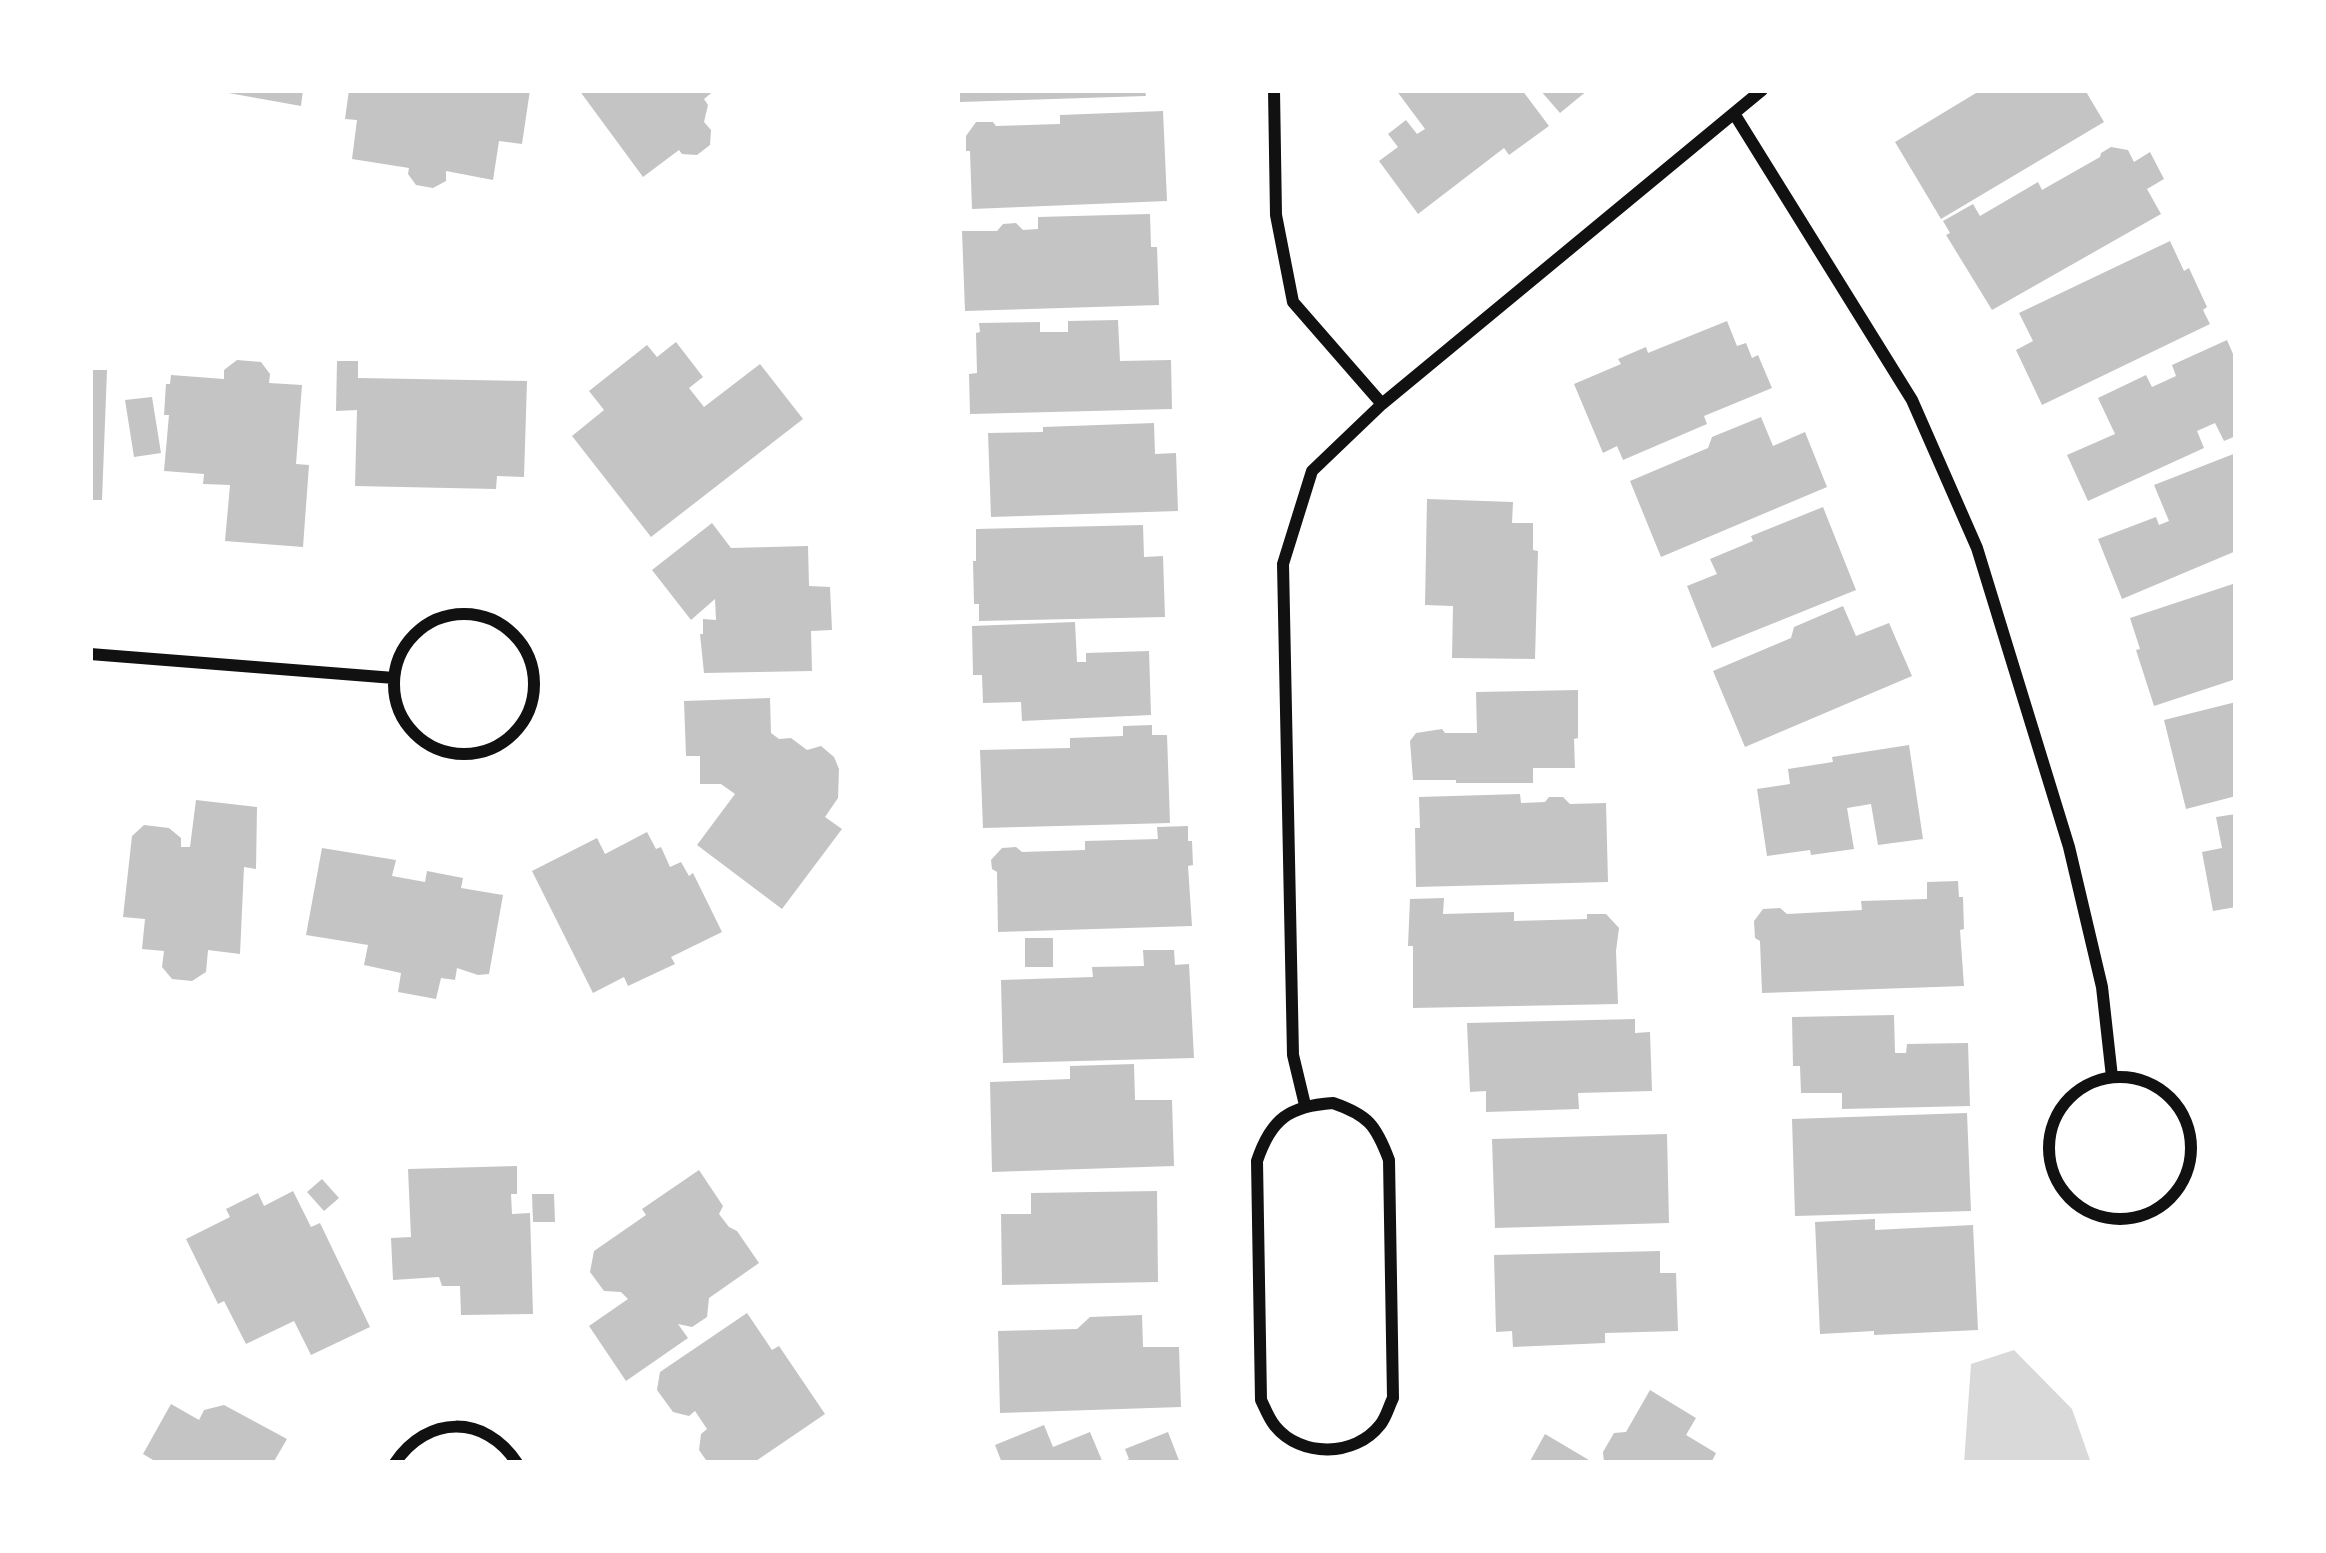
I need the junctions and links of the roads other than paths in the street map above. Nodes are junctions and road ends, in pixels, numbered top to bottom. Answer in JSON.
{"nodes":[{"id":1,"x":1274,"y":90,"type":"edge"},
{"id":2,"x":1762,"y":90,"type":"edge"},
{"id":3,"x":1735,"y":115,"type":"junction"},
{"id":4,"x":1382,"y":404,"type":"junction"},
{"id":5,"x":90,"y":654,"type":"edge"},
{"id":6,"x":394,"y":678,"type":"junction"},
{"id":7,"x":2111,"y":1077,"type":"junction"},
{"id":8,"x":1305,"y":1105,"type":"junction"},
{"id":9,"x":395,"y":1463,"type":"edge"},
{"id":10,"x":517,"y":1463,"type":"edge"}],
"edges":[{"from":1,"to":4,"type":"street"},
{"from":2,"to":3,"type":"street"},
{"from":3,"to":4,"type":"street"},
{"from":3,"to":7,"type":"street"},
{"from":4,"to":8,"type":"street"},
{"from":5,"to":6,"type":"street"},
{"from":6,"to":6,"type":"street"},
{"from":7,"to":7,"type":"street"},
{"from":8,"to":8,"type":"street"},
{"from":9,"to":10,"type":"street"}]}
